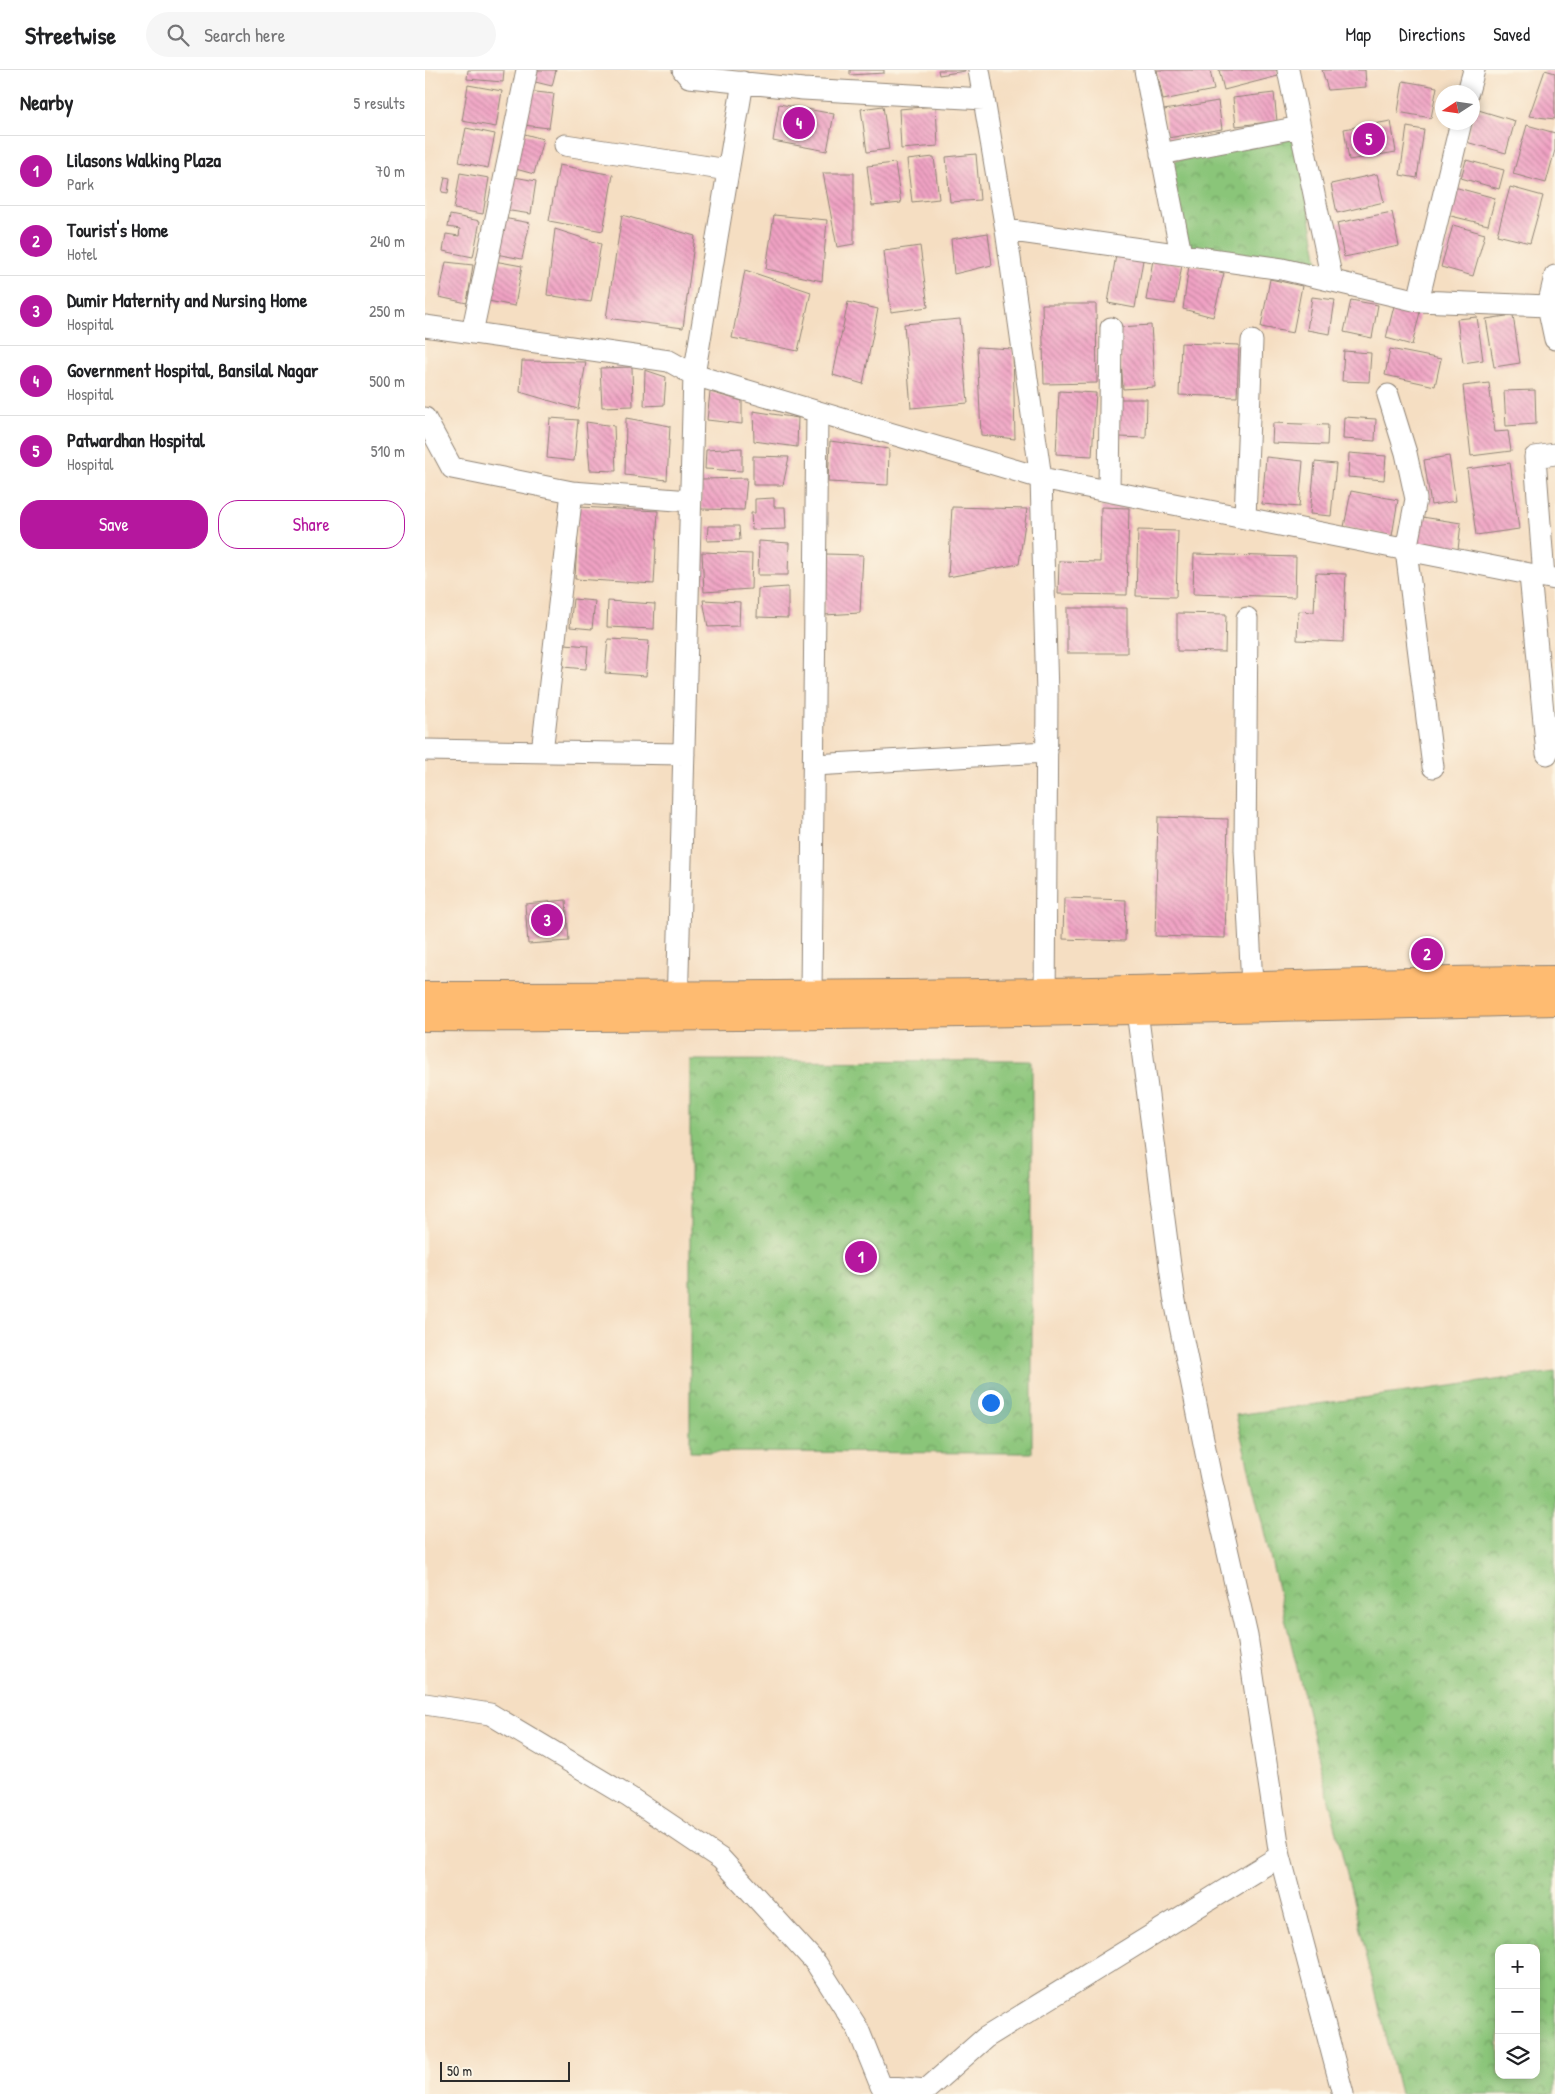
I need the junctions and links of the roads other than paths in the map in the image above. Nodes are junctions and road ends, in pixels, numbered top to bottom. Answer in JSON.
{"nodes":[{"id":1,"x":527,"y":70,"type":"edge"},
{"id":2,"x":683,"y":70,"type":"edge"},
{"id":3,"x":979,"y":70,"type":"edge"},
{"id":4,"x":1145,"y":70,"type":"edge"},
{"id":5,"x":1289,"y":70,"type":"edge"},
{"id":6,"x":783,"y":78,"type":"edge"},
{"id":7,"x":743,"y":82,"type":"junction"},
{"id":8,"x":984,"y":99,"type":"junction"},
{"id":9,"x":1300,"y":127,"type":"junction"},
{"id":10,"x":1459,"y":130,"type":"edge"},
{"id":11,"x":565,"y":145,"type":"dead end"},
{"id":12,"x":1161,"y":154,"type":"junction"},
{"id":13,"x":728,"y":170,"type":"junction"},
{"id":14,"x":1006,"y":230,"type":"junction"},
{"id":15,"x":1181,"y":254,"type":"junction"},
{"id":16,"x":1555,"y":276,"type":"edge"},
{"id":17,"x":1332,"y":280,"type":"junction"},
{"id":18,"x":1418,"y":300,"type":"junction"},
{"id":19,"x":1548,"y":306,"type":"junction"},
{"id":20,"x":425,"y":326,"type":"edge"},
{"id":21,"x":1111,"y":328,"type":"dead end"},
{"id":22,"x":472,"y":333,"type":"junction"},
{"id":23,"x":1555,"y":339,"type":"edge"},
{"id":24,"x":1252,"y":341,"type":"dead end"},
{"id":25,"x":694,"y":375,"type":"junction"},
{"id":26,"x":1388,"y":395,"type":"dead end"},
{"id":27,"x":817,"y":412,"type":"junction"},
{"id":28,"x":427,"y":428,"type":"edge"},
{"id":29,"x":1555,"y":454,"type":"edge"},
{"id":30,"x":1041,"y":478,"type":"junction"},
{"id":31,"x":572,"y":492,"type":"junction"},
{"id":32,"x":1109,"y":492,"type":"junction"},
{"id":33,"x":690,"y":501,"type":"junction"},
{"id":34,"x":1547,"y":507,"type":"edge"},
{"id":35,"x":1245,"y":518,"type":"junction"},
{"id":36,"x":1406,"y":550,"type":"junction"},
{"id":37,"x":1543,"y":577,"type":"edge"},
{"id":38,"x":1247,"y":618,"type":"dead end"},
{"id":39,"x":425,"y":750,"type":"edge"},
{"id":40,"x":542,"y":752,"type":"junction"},
{"id":41,"x":1047,"y":752,"type":"junction"},
{"id":42,"x":684,"y":754,"type":"junction"},
{"id":43,"x":1547,"y":754,"type":"dead end"},
{"id":44,"x":814,"y":765,"type":"junction"},
{"id":45,"x":1433,"y":768,"type":"dead end"},
{"id":46,"x":1555,"y":979,"type":"edge"},
{"id":47,"x":1252,"y":985,"type":"junction"},
{"id":48,"x":811,"y":993,"type":"junction"},
{"id":49,"x":425,"y":995,"type":"edge"},
{"id":50,"x":1300,"y":995,"type":"junction"},
{"id":51,"x":1555,"y":1002,"type":"edge"},
{"id":52,"x":1045,"y":1003,"type":"junction"},
{"id":53,"x":677,"y":1007,"type":"junction"},
{"id":54,"x":1137,"y":1011,"type":"junction"},
{"id":55,"x":425,"y":1018,"type":"edge"},
{"id":56,"x":425,"y":1704,"type":"edge"},
{"id":57,"x":1281,"y":1856,"type":"junction"},
{"id":58,"x":1343,"y":2094,"type":"edge"}],
"edges":[{"from":1,"to":22,"type":"street"},
{"from":2,"to":7,"type":"street"},
{"from":3,"to":8,"type":"street"},
{"from":4,"to":12,"type":"street"},
{"from":5,"to":9,"type":"street"},
{"from":6,"to":7,"type":"street"},
{"from":6,"to":8,"type":"street"},
{"from":7,"to":13,"type":"street"},
{"from":8,"to":14,"type":"street"},
{"from":9,"to":12,"type":"street"},
{"from":9,"to":17,"type":"street"},
{"from":10,"to":18,"type":"street"},
{"from":11,"to":13,"type":"street"},
{"from":12,"to":15,"type":"street"},
{"from":13,"to":25,"type":"street"},
{"from":14,"to":15,"type":"street"},
{"from":14,"to":30,"type":"street"},
{"from":15,"to":17,"type":"street"},
{"from":16,"to":19,"type":"street"},
{"from":17,"to":18,"type":"street"},
{"from":18,"to":19,"type":"street"},
{"from":19,"to":23,"type":"street"},
{"from":20,"to":22,"type":"street"},
{"from":21,"to":32,"type":"street"},
{"from":22,"to":25,"type":"street"},
{"from":24,"to":35,"type":"street"},
{"from":25,"to":27,"type":"street"},
{"from":25,"to":33,"type":"street"},
{"from":26,"to":36,"type":"street"},
{"from":27,"to":30,"type":"street"},
{"from":27,"to":44,"type":"street"},
{"from":28,"to":31,"type":"street"},
{"from":29,"to":34,"type":"street"},
{"from":30,"to":32,"type":"street"},
{"from":30,"to":41,"type":"street"},
{"from":31,"to":33,"type":"street"},
{"from":31,"to":40,"type":"street"},
{"from":32,"to":35,"type":"street"},
{"from":33,"to":42,"type":"street"},
{"from":34,"to":37,"type":"street"},
{"from":35,"to":36,"type":"street"},
{"from":36,"to":37,"type":"street"},
{"from":36,"to":45,"type":"street"},
{"from":37,"to":43,"type":"street"},
{"from":38,"to":47,"type":"street"},
{"from":39,"to":40,"type":"street"},
{"from":40,"to":42,"type":"street"},
{"from":41,"to":44,"type":"street"},
{"from":41,"to":52,"type":"street"},
{"from":42,"to":53,"type":"street"},
{"from":44,"to":48,"type":"street"},
{"from":46,"to":50,"type":"main road"},
{"from":47,"to":50,"type":"main road"},
{"from":47,"to":52,"type":"main road"},
{"from":48,"to":52,"type":"main road"},
{"from":48,"to":53,"type":"main road"},
{"from":49,"to":53,"type":"main road"},
{"from":50,"to":51,"type":"main road"},
{"from":50,"to":54,"type":"main road"},
{"from":52,"to":53,"type":"main road"},
{"from":52,"to":54,"type":"main road"},
{"from":53,"to":55,"type":"main road"},
{"from":54,"to":57,"type":"street"},
{"from":56,"to":57,"type":"street"},
{"from":57,"to":58,"type":"street"}]}
